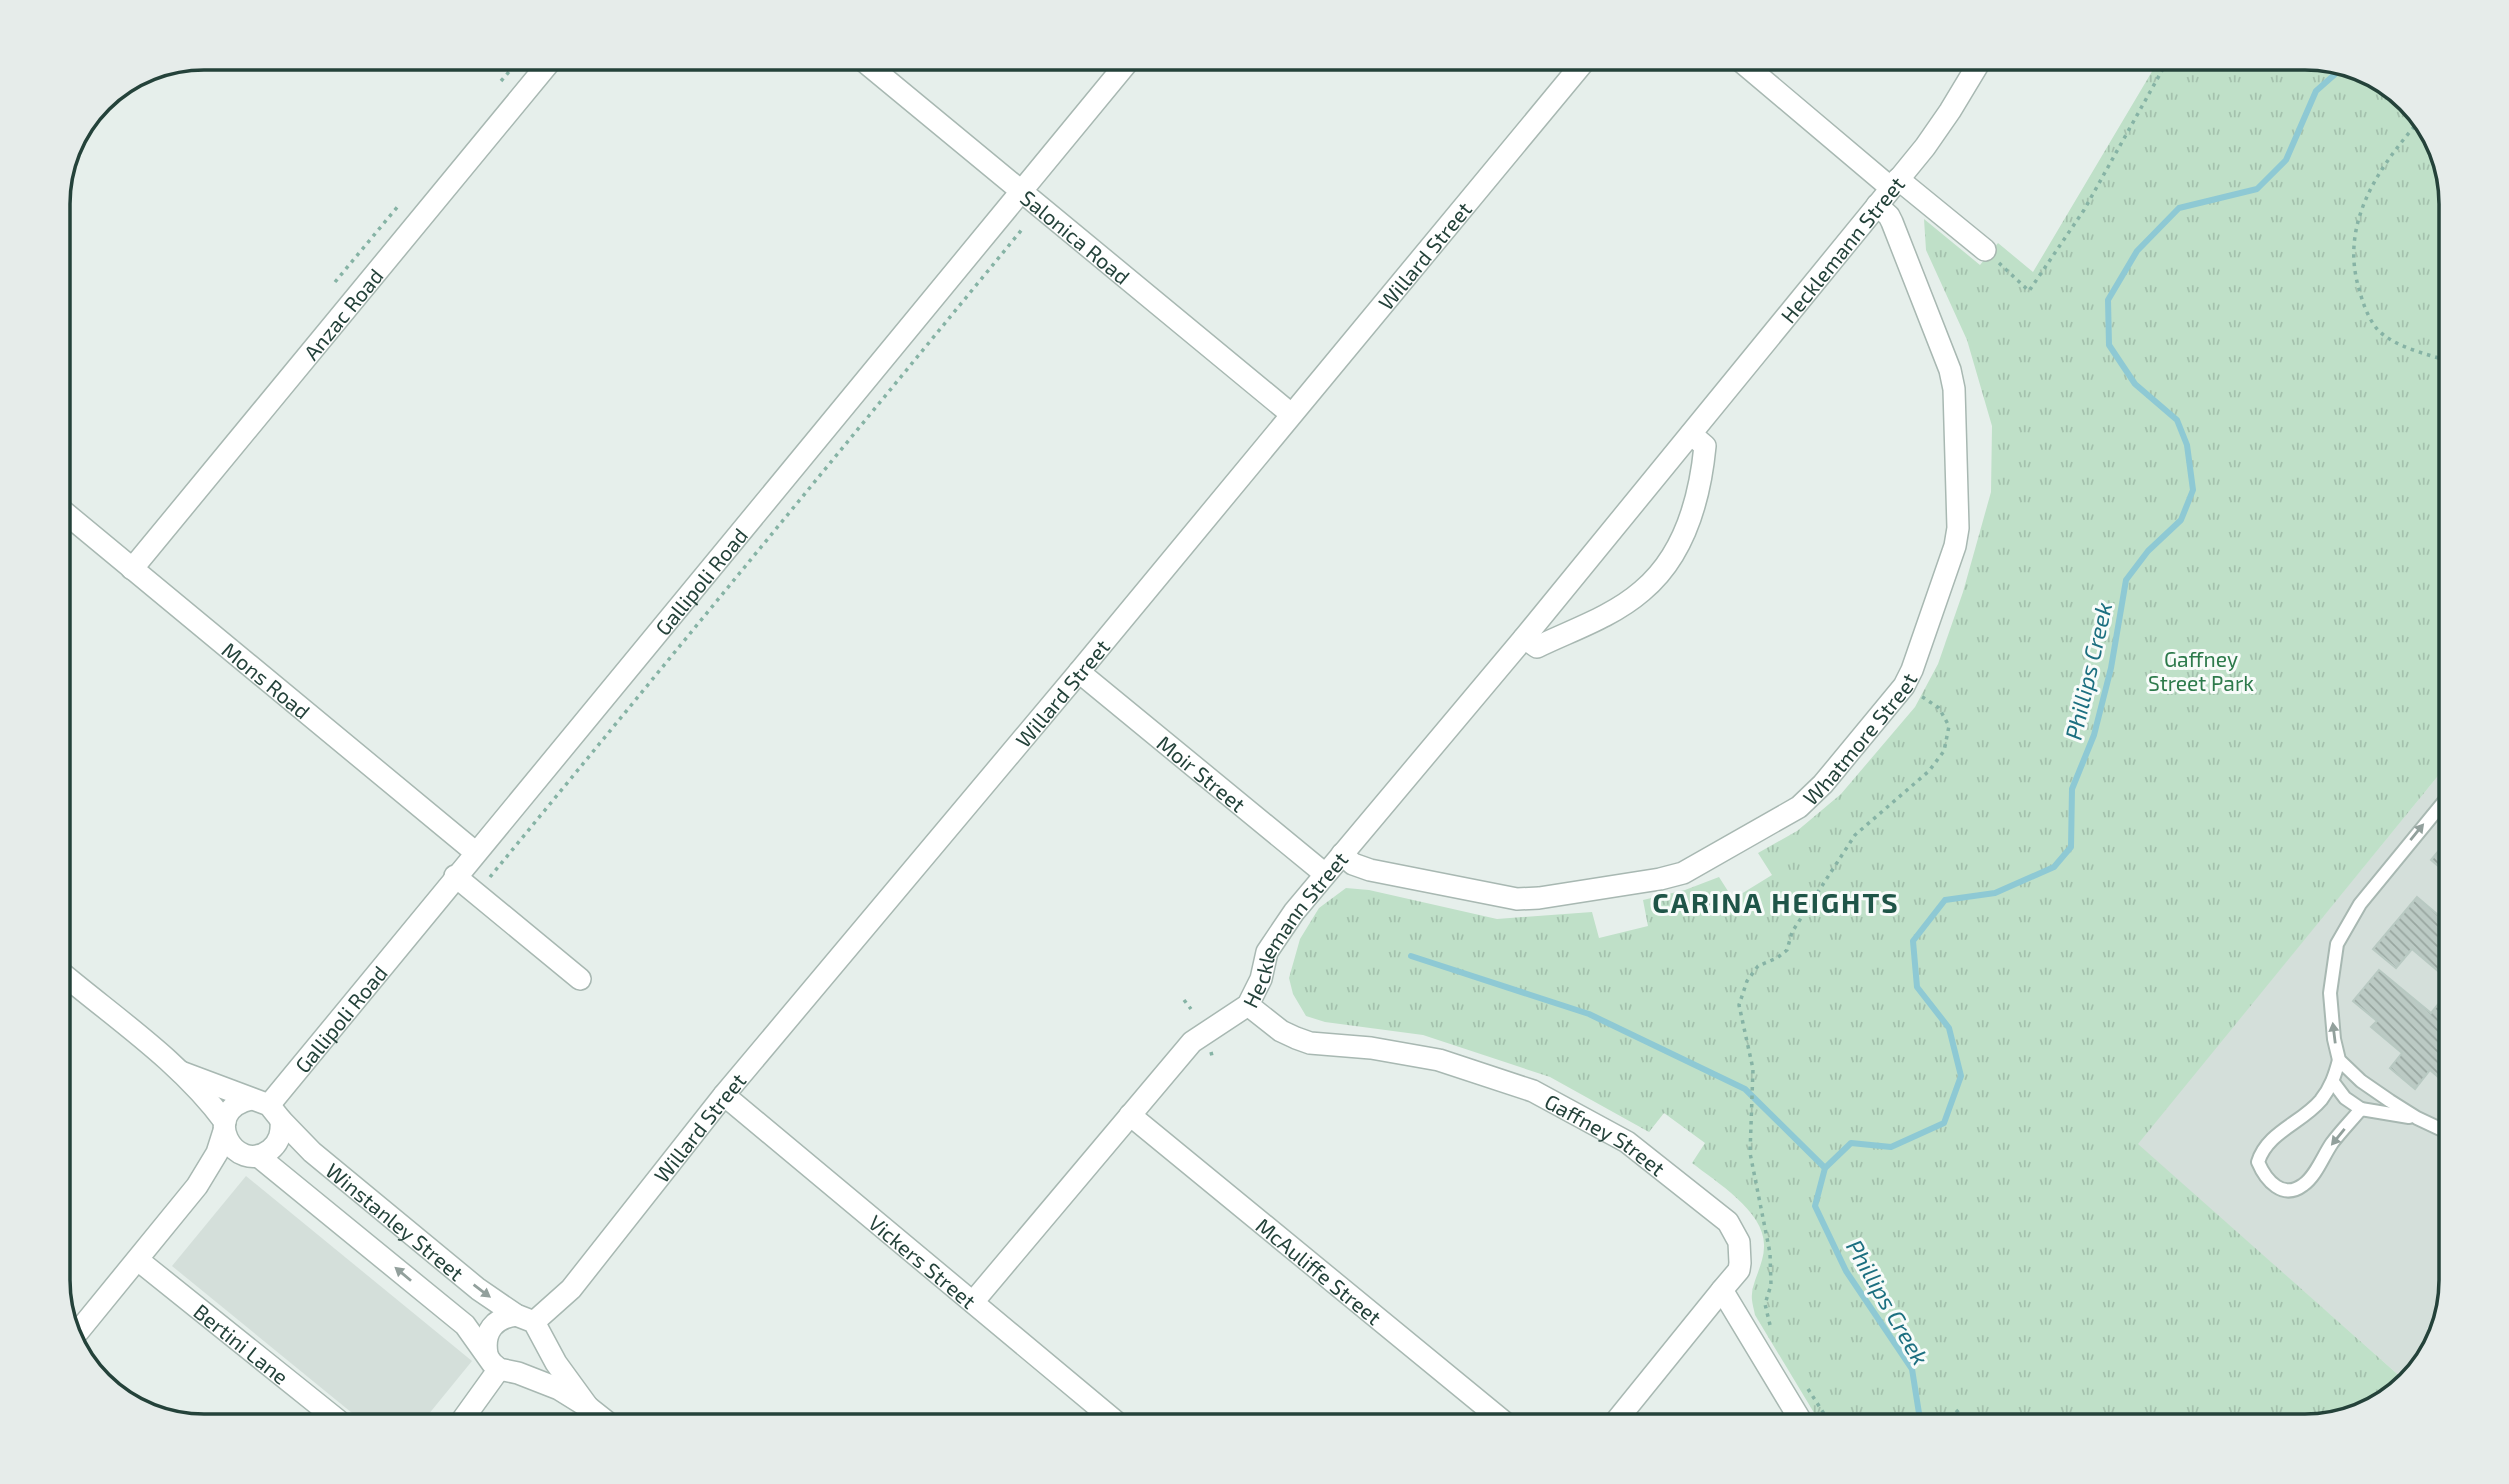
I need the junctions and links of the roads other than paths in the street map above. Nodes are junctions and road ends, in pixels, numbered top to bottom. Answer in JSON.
{"nodes":[{"id":1,"x":543,"y":70,"type":"edge"},
{"id":2,"x":874,"y":70,"type":"edge"},
{"id":3,"x":1121,"y":70,"type":"edge"},
{"id":4,"x":1577,"y":70,"type":"edge"},
{"id":5,"x":1752,"y":70,"type":"edge"},
{"id":6,"x":1975,"y":70,"type":"edge"},
{"id":7,"x":1894,"y":184,"type":"junction"},
{"id":8,"x":1020,"y":191,"type":"junction"},
{"id":9,"x":1877,"y":205,"type":"junction"},
{"id":10,"x":1985,"y":250,"type":"road end"},
{"id":11,"x":1291,"y":414,"type":"junction"},
{"id":12,"x":1691,"y":434,"type":"junction"},
{"id":13,"x":70,"y":517,"type":"edge"},
{"id":14,"x":132,"y":569,"type":"junction"},
{"id":15,"x":1524,"y":638,"type":"junction"},
{"id":16,"x":1079,"y":672,"type":"junction"},
{"id":17,"x":2439,"y":808,"type":"edge"},
{"id":18,"x":475,"y":852,"type":"junction"},
{"id":19,"x":1342,"y":854,"type":"junction"},
{"id":20,"x":1325,"y":874,"type":"junction"},
{"id":21,"x":455,"y":876,"type":"junction"},
{"id":22,"x":580,"y":979,"type":"dead end"},
{"id":23,"x":70,"y":980,"type":"edge"},
{"id":24,"x":1248,"y":1005,"type":"junction"},
{"id":25,"x":2339,"y":1060,"type":"junction"},
{"id":26,"x":181,"y":1072,"type":"junction"},
{"id":27,"x":2333,"y":1082,"type":"junction"},
{"id":28,"x":724,"y":1095,"type":"junction"},
{"id":29,"x":267,"y":1108,"type":"junction"},
{"id":30,"x":2361,"y":1109,"type":"junction"},
{"id":31,"x":1130,"y":1115,"type":"junction"},
{"id":32,"x":2417,"y":1118,"type":"junction"},
{"id":33,"x":225,"y":1127,"type":"junction"},
{"id":34,"x":2439,"y":1128,"type":"edge"},
{"id":35,"x":253,"y":1156,"type":"junction"},
{"id":36,"x":197,"y":1186,"type":"junction"},
{"id":37,"x":138,"y":1260,"type":"junction"},
{"id":38,"x":1722,"y":1290,"type":"junction"},
{"id":39,"x":973,"y":1302,"type":"junction"},
{"id":40,"x":531,"y":1325,"type":"junction"},
{"id":41,"x":80,"y":1330,"type":"edge"},
{"id":42,"x":502,"y":1365,"type":"junction"},
{"id":43,"x":588,"y":1407,"type":"junction"},
{"id":44,"x":330,"y":1414,"type":"edge"},
{"id":45,"x":467,"y":1414,"type":"edge"},
{"id":46,"x":597,"y":1414,"type":"edge"},
{"id":47,"x":1107,"y":1414,"type":"edge"},
{"id":48,"x":1493,"y":1414,"type":"edge"},
{"id":49,"x":1622,"y":1414,"type":"edge"},
{"id":50,"x":1797,"y":1414,"type":"edge"}],
"edges":[{"from":1,"to":14,"type":"street","name":"Anzac Road"},
{"from":2,"to":8,"type":"street","name":"Salonica Road"},
{"from":3,"to":8,"type":"street","name":"Gallipoli Road"},
{"from":4,"to":11,"type":"street","name":"Willard Street"},
{"from":5,"to":7,"type":"street"},
{"from":6,"to":7,"type":"street","name":"Hecklemann Street"},
{"from":7,"to":9,"type":"street","name":"Hecklemann Street"},
{"from":7,"to":10,"type":"street"},
{"from":8,"to":11,"type":"street","name":"Salonica Road"},
{"from":8,"to":18,"type":"street","name":"Gallipoli Road"},
{"from":9,"to":12,"type":"street","name":"Hecklemann Street"},
{"from":9,"to":19,"type":"street","name":"Whatmore Street"},
{"from":11,"to":16,"type":"street","name":"Willard Street"},
{"from":12,"to":15,"type":"street","name":"Hecklemann Street"},
{"from":12,"to":15,"type":"street"},
{"from":13,"to":14,"type":"street","name":"Mons Road"},
{"from":14,"to":18,"type":"street","name":"Mons Road"},
{"from":15,"to":19,"type":"street","name":"Hecklemann Street"},
{"from":16,"to":20,"type":"street","name":"Moir Street"},
{"from":16,"to":28,"type":"street","name":"Willard Street"},
{"from":25,"to":17,"type":"lane","one_way":true},
{"from":18,"to":21,"type":"street","name":"Gallipoli Road"},
{"from":19,"to":20,"type":"street","name":"Hecklemann Street"},
{"from":20,"to":24,"type":"street","name":"Hecklemann Street"},
{"from":21,"to":22,"type":"street"},
{"from":21,"to":29,"type":"street","name":"Gallipoli Road"},
{"from":23,"to":26,"type":"street","name":"Winstanley Street"},
{"from":24,"to":31,"type":"street","name":"Hecklemann Street"},
{"from":24,"to":38,"type":"street","name":"Gaffney Street"},
{"from":25,"to":27,"type":"lane"},
{"from":25,"to":32,"type":"lane"},
{"from":26,"to":29,"type":"street","name":"Winstanley Street"},
{"from":26,"to":33,"type":"street","name":"Winstanley Street"},
{"from":27,"to":30,"type":"lane"},
{"from":30,"to":27,"type":"lane","one_way":true},
{"from":28,"to":39,"type":"street","name":"Vickers Street"},
{"from":28,"to":40,"type":"street","name":"Willard Street"},
{"from":29,"to":33,"type":"street"},
{"from":29,"to":35,"type":"street"},
{"from":29,"to":40,"type":"street","name":"Winstanley Street","one_way":true},
{"from":30,"to":32,"type":"lane"},
{"from":31,"to":39,"type":"street","name":"Hecklemann Street"},
{"from":31,"to":48,"type":"street","name":"McAuliffe Street"},
{"from":32,"to":34,"type":"lane"},
{"from":33,"to":35,"type":"street","name":"Winstanley Street"},
{"from":33,"to":36,"type":"street"},
{"from":35,"to":36,"type":"street"},
{"from":42,"to":35,"type":"street","name":"Winstanley Street","one_way":true},
{"from":36,"to":37,"type":"street"},
{"from":37,"to":41,"type":"street"},
{"from":37,"to":44,"type":"street","name":"Bertini Lane"},
{"from":38,"to":49,"type":"street","name":"Gaffney Street"},
{"from":38,"to":50,"type":"street"},
{"from":39,"to":47,"type":"street","name":"Vickers Street"},
{"from":40,"to":42,"type":"street"},
{"from":40,"to":42,"type":"street"},
{"from":40,"to":43,"type":"street","name":"Winstanley Street"},
{"from":42,"to":43,"type":"street","name":"Winstanley Street"},
{"from":42,"to":45,"type":"street"},
{"from":43,"to":46,"type":"street","name":"Winstanley Street"}]}
